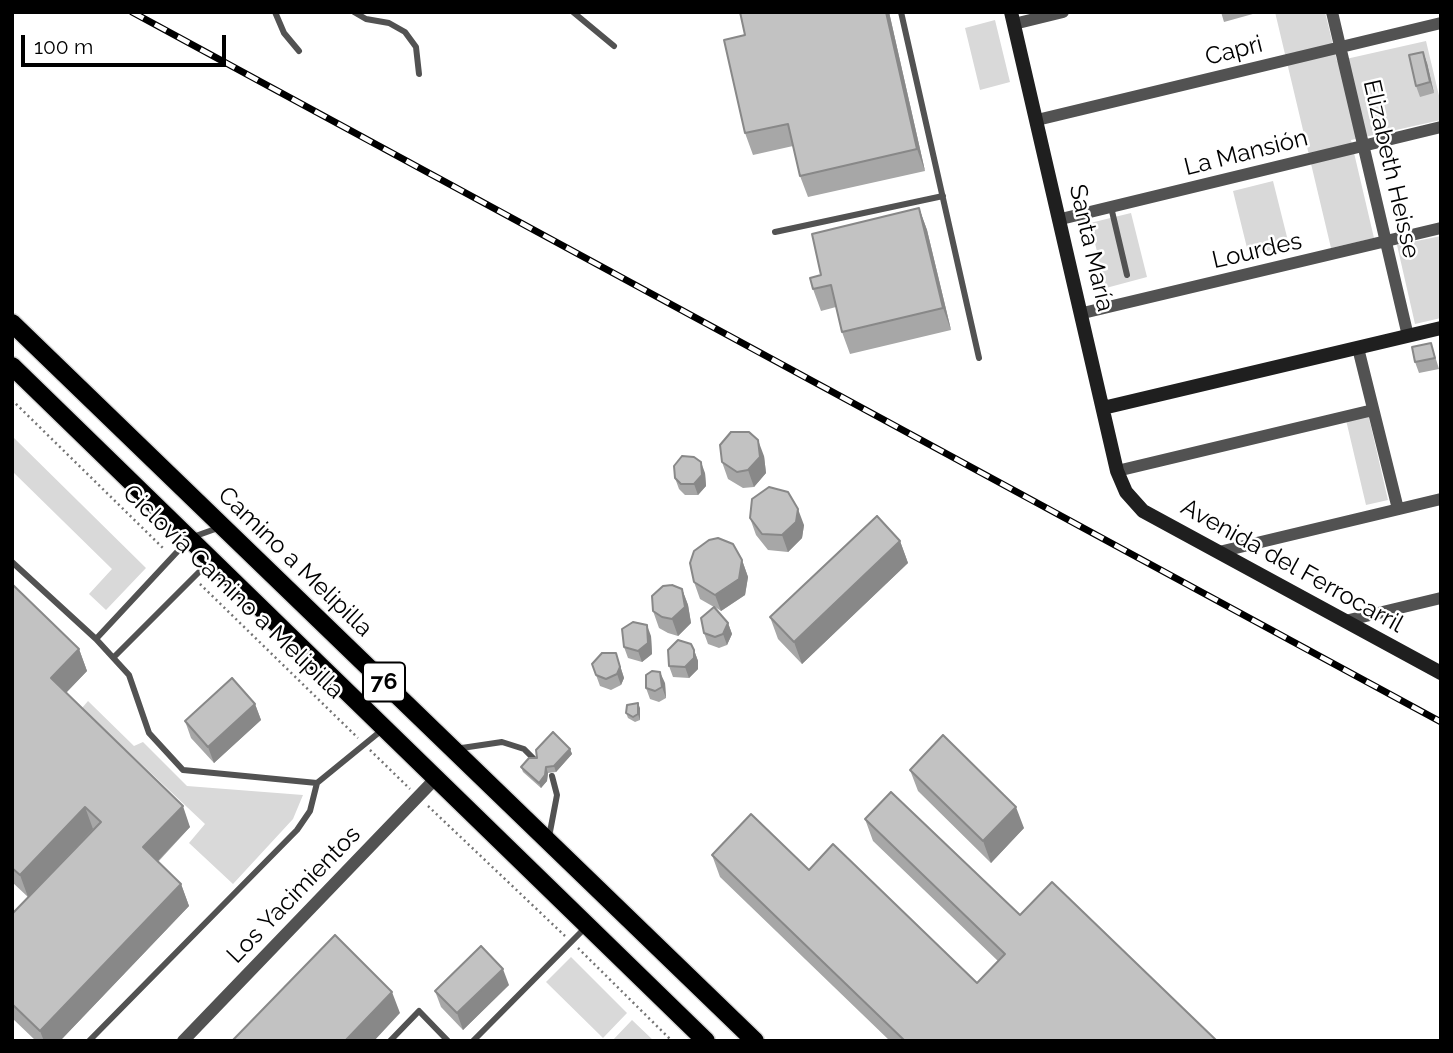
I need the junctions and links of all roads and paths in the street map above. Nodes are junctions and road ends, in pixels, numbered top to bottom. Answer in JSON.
{"nodes":[{"id":1,"x":275,"y":12,"type":"edge"},
{"id":2,"x":354,"y":12,"type":"edge"},
{"id":3,"x":573,"y":12,"type":"edge"},
{"id":4,"x":901,"y":12,"type":"edge"},
{"id":5,"x":1063,"y":12,"type":"edge"},
{"id":6,"x":1332,"y":12,"type":"edge"},
{"id":7,"x":1013,"y":18,"type":"edge"},
{"id":8,"x":1441,"y":23,"type":"edge"},
{"id":9,"x":614,"y":46,"type":"dead end"},
{"id":10,"x":1340,"y":47,"type":"junction"},
{"id":11,"x":299,"y":51,"type":"dead end"},
{"id":12,"x":419,"y":74,"type":"dead end"},
{"id":13,"x":1037,"y":120,"type":"junction"},
{"id":14,"x":1441,"y":128,"type":"edge"},
{"id":15,"x":1363,"y":146,"type":"junction"},
{"id":16,"x":943,"y":196,"type":"junction"},
{"id":17,"x":1111,"y":207,"type":"junction"},
{"id":18,"x":1061,"y":219,"type":"junction"},
{"id":19,"x":1441,"y":228,"type":"edge"},
{"id":20,"x":775,"y":232,"type":"dead end"},
{"id":21,"x":1386,"y":242,"type":"junction"},
{"id":22,"x":1127,"y":275,"type":"dead end"},
{"id":23,"x":1083,"y":313,"type":"junction"},
{"id":24,"x":12,"y":323,"type":"edge"},
{"id":25,"x":1440,"y":331,"type":"edge"},
{"id":26,"x":1408,"y":336,"type":"junction"},
{"id":27,"x":1358,"y":348,"type":"junction"},
{"id":28,"x":979,"y":358,"type":"dead end"},
{"id":29,"x":12,"y":366,"type":"edge"},
{"id":30,"x":12,"y":400,"type":"edge"},
{"id":31,"x":1103,"y":408,"type":"junction"},
{"id":32,"x":1373,"y":410,"type":"junction"},
{"id":33,"x":1117,"y":471,"type":"junction"},
{"id":34,"x":1126,"y":492,"type":"joint"},
{"id":35,"x":1441,"y":499,"type":"edge"},
{"id":36,"x":1398,"y":509,"type":"junction"},
{"id":37,"x":224,"y":526,"type":"junction"},
{"id":38,"x":190,"y":538,"type":"junction"},
{"id":39,"x":1219,"y":552,"type":"junction"},
{"id":40,"x":172,"y":556,"type":"junction"},
{"id":41,"x":212,"y":560,"type":"junction"},
{"id":42,"x":12,"y":562,"type":"edge"},
{"id":43,"x":193,"y":577,"type":"junction"},
{"id":44,"x":1441,"y":598,"type":"edge"},
{"id":45,"x":1345,"y":621,"type":"junction"},
{"id":46,"x":96,"y":639,"type":"junction"},
{"id":47,"x":114,"y":657,"type":"junction"},
{"id":48,"x":1441,"y":673,"type":"edge"},
{"id":49,"x":384,"y":728,"type":"junction"},
{"id":50,"x":364,"y":744,"type":"junction"},
{"id":51,"x":453,"y":749,"type":"junction"},
{"id":52,"x":535,"y":760,"type":"edge"},
{"id":53,"x":552,"y":776,"type":"dead end"},
{"id":54,"x":436,"y":778,"type":"junction"},
{"id":55,"x":317,"y":783,"type":"junction"},
{"id":56,"x":418,"y":796,"type":"junction"},
{"id":57,"x":548,"y":842,"type":"junction"},
{"id":58,"x":587,"y":926,"type":"junction"},
{"id":59,"x":572,"y":942,"type":"junction"},
{"id":60,"x":89,"y":1041,"type":"edge"},
{"id":61,"x":183,"y":1041,"type":"edge"},
{"id":62,"x":390,"y":1041,"type":"edge"},
{"id":63,"x":449,"y":1041,"type":"edge"},
{"id":64,"x":473,"y":1041,"type":"edge"},
{"id":65,"x":672,"y":1041,"type":"edge"},
{"id":66,"x":706,"y":1041,"type":"edge"},
{"id":67,"x":755,"y":1041,"type":"edge"}],
"edges":[{"from":1,"to":11,"type":"lane"},
{"from":2,"to":12,"type":"lane"},
{"from":3,"to":9,"type":"lane"},
{"from":4,"to":16,"type":"lane"},
{"from":5,"to":7,"type":"street"},
{"from":6,"to":10,"type":"street","name":"Elizabeth Heisse"},
{"from":7,"to":13,"type":"street","name":"Santa María"},
{"from":8,"to":10,"type":"street","name":"Capri"},
{"from":10,"to":13,"type":"street","name":"Capri"},
{"from":10,"to":15,"type":"street","name":"Elizabeth Heisse"},
{"from":13,"to":18,"type":"street","name":"Santa María"},
{"from":14,"to":15,"type":"street","name":"La Mansión"},
{"from":15,"to":17,"type":"street","name":"La Mansión"},
{"from":15,"to":21,"type":"street","name":"Elizabeth Heisse"},
{"from":16,"to":20,"type":"lane"},
{"from":16,"to":28,"type":"lane"},
{"from":17,"to":18,"type":"street","name":"La Mansión"},
{"from":17,"to":22,"type":"lane"},
{"from":18,"to":23,"type":"street","name":"Santa María"},
{"from":19,"to":21,"type":"street","name":"Lourdes"},
{"from":21,"to":23,"type":"street","name":"Lourdes"},
{"from":21,"to":26,"type":"street","name":"Elizabeth Heisse"},
{"from":23,"to":31,"type":"street","name":"Santa María"},
{"from":24,"to":37,"type":"main road","name":"Camino a Melipilla","number":"76"},
{"from":25,"to":26,"type":"street"},
{"from":26,"to":27,"type":"street"},
{"from":27,"to":31,"type":"street"},
{"from":27,"to":32,"type":"street"},
{"from":29,"to":38,"type":"main road","number":"76"},
{"from":30,"to":40,"type":"path","name":"Ciclovía Camino a Melipilla"},
{"from":31,"to":33,"type":"street","name":"Santa María"},
{"from":32,"to":33,"type":"street"},
{"from":32,"to":36,"type":"street"},
{"from":33,"to":34,"type":"street","name":"Santa María"},
{"from":34,"to":39,"type":"street","name":"Avenida del Ferrocarril"},
{"from":35,"to":36,"type":"street"},
{"from":36,"to":39,"type":"street"},
{"from":37,"to":38,"type":"lane"},
{"from":37,"to":51,"type":"main road","name":"Camino a Melipilla","number":"76"},
{"from":38,"to":40,"type":"lane"},
{"from":38,"to":41,"type":"main road","number":"76"},
{"from":39,"to":45,"type":"street","name":"Avenida del Ferrocarril"},
{"from":40,"to":46,"type":"lane"},
{"from":41,"to":43,"type":"lane"},
{"from":41,"to":49,"type":"main road","number":"76"},
{"from":42,"to":46,"type":"lane"},
{"from":43,"to":47,"type":"lane"},
{"from":43,"to":50,"type":"path","name":"Ciclovía Camino a Melipilla"},
{"from":44,"to":45,"type":"street"},
{"from":45,"to":48,"type":"street","name":"Avenida del Ferrocarril"},
{"from":46,"to":47,"type":"lane"},
{"from":47,"to":55,"type":"lane"},
{"from":49,"to":50,"type":"lane"},
{"from":49,"to":54,"type":"main road","number":"76"},
{"from":50,"to":55,"type":"lane"},
{"from":50,"to":56,"type":"path","name":"Ciclovía Camino a Melipilla"},
{"from":51,"to":52,"type":"lane"},
{"from":51,"to":57,"type":"main road","name":"Camino a Melipilla","number":"76"},
{"from":53,"to":57,"type":"lane"},
{"from":54,"to":56,"type":"street","name":"Los Yacimientos"},
{"from":54,"to":58,"type":"main road","number":"76"},
{"from":55,"to":60,"type":"lane"},
{"from":56,"to":59,"type":"path","name":"Ciclovía Camino a Melipilla"},
{"from":56,"to":61,"type":"street","name":"Los Yacimientos"},
{"from":57,"to":67,"type":"main road","name":"Camino a Melipilla","number":"76"},
{"from":58,"to":59,"type":"lane"},
{"from":58,"to":66,"type":"main road","number":"76"},
{"from":59,"to":64,"type":"lane"},
{"from":59,"to":65,"type":"path","name":"Ciclovía Camino a Melipilla"},
{"from":62,"to":63,"type":"lane"}]}
